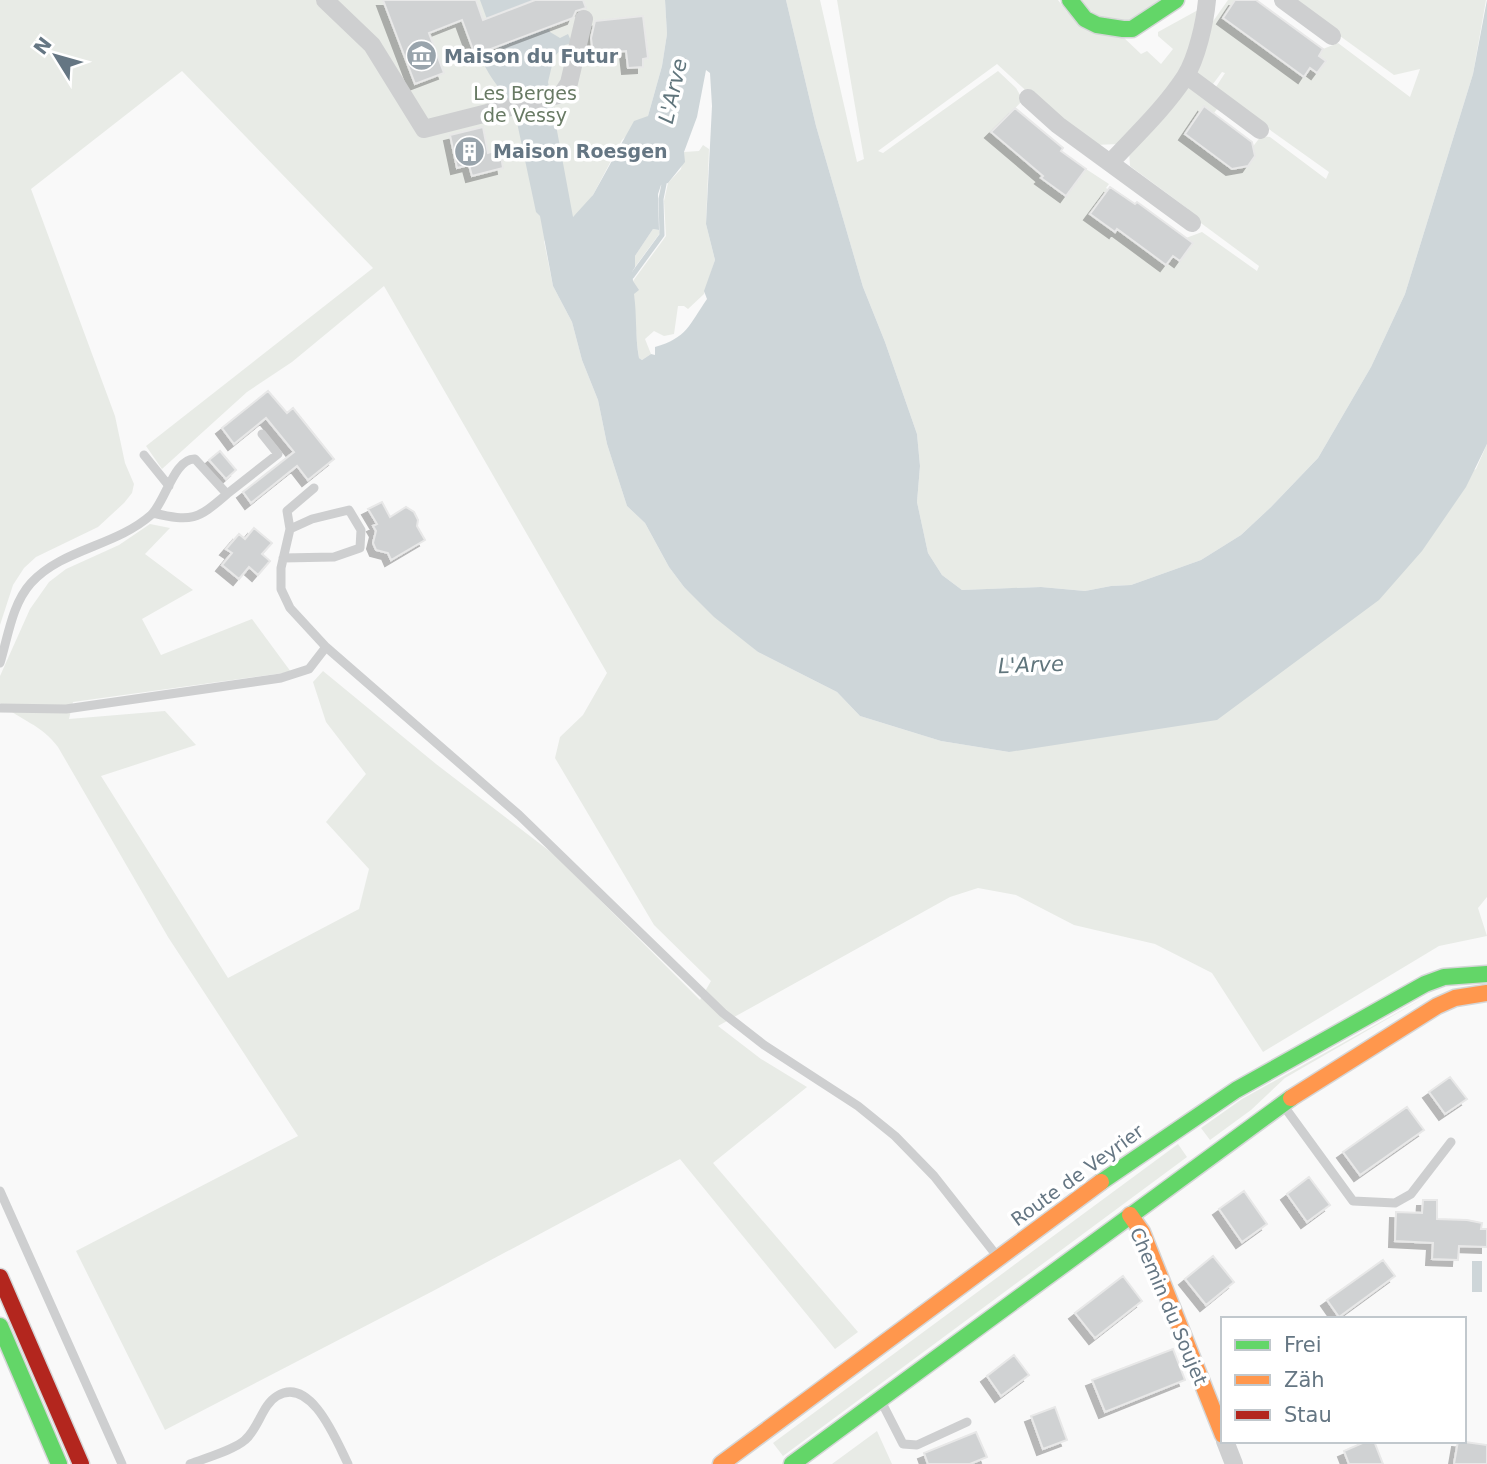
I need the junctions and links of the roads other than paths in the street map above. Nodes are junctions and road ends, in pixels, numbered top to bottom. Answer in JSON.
{"nodes":[{"id":1,"x":325,"y":0,"type":"edge"},
{"id":2,"x":1070,"y":0,"type":"edge"},
{"id":3,"x":1176,"y":0,"type":"edge"},
{"id":4,"x":1208,"y":0,"type":"edge"},
{"id":5,"x":1283,"y":0,"type":"edge"},
{"id":6,"x":584,"y":19,"type":"dead end"},
{"id":7,"x":1332,"y":36,"type":"dead end"},
{"id":8,"x":1186,"y":75,"type":"junction"},
{"id":9,"x":1028,"y":98,"type":"dead end"},
{"id":10,"x":1261,"y":130,"type":"dead end"},
{"id":11,"x":1110,"y":163,"type":"junction"},
{"id":12,"x":1192,"y":223,"type":"dead end"},
{"id":13,"x":262,"y":434,"type":"dead end"},
{"id":14,"x":144,"y":455,"type":"dead end"},
{"id":15,"x":169,"y":486,"type":"junction"},
{"id":16,"x":314,"y":488,"type":"dead end"},
{"id":17,"x":227,"y":494,"type":"junction"},
{"id":18,"x":153,"y":513,"type":"junction"},
{"id":19,"x":289,"y":528,"type":"junction"},
{"id":20,"x":283,"y":558,"type":"junction"},
{"id":21,"x":326,"y":647,"type":"junction"},
{"id":22,"x":0,"y":663,"type":"edge"},
{"id":23,"x":0,"y":708,"type":"edge"},
{"id":24,"x":1487,"y":961,"type":"edge"},
{"id":25,"x":1487,"y":974,"type":"edge"},
{"id":26,"x":1461,"y":975,"type":"junction"},
{"id":27,"x":1483,"y":996,"type":"edge"},
{"id":28,"x":1282,"y":1104,"type":"junction"},
{"id":29,"x":1451,"y":1142,"type":"dead end"},
{"id":30,"x":1193,"y":1143,"type":"junction"},
{"id":31,"x":0,"y":1191,"type":"edge"},
{"id":32,"x":1130,"y":1215,"type":"junction"},
{"id":33,"x":998,"y":1258,"type":"junction"},
{"id":34,"x":0,"y":1277,"type":"edge"},
{"id":35,"x":0,"y":1326,"type":"edge"},
{"id":36,"x":880,"y":1399,"type":"junction"},
{"id":37,"x":967,"y":1422,"type":"dead end"},
{"id":38,"x":1221,"y":1431,"type":"edge"},
{"id":39,"x":1226,"y":1443,"type":"edge"},
{"id":40,"x":59,"y":1464,"type":"edge"},
{"id":41,"x":81,"y":1464,"type":"edge"},
{"id":42,"x":122,"y":1464,"type":"edge"},
{"id":43,"x":190,"y":1464,"type":"edge"},
{"id":44,"x":348,"y":1464,"type":"edge"},
{"id":45,"x":721,"y":1464,"type":"edge"},
{"id":46,"x":792,"y":1464,"type":"edge"},
{"id":47,"x":1234,"y":1464,"type":"edge"}],
"edges":[{"from":1,"to":6,"type":"street"},
{"from":2,"to":3,"type":"main road"},
{"from":4,"to":8,"type":"street"},
{"from":5,"to":7,"type":"street"},
{"from":8,"to":10,"type":"street"},
{"from":8,"to":11,"type":"street"},
{"from":9,"to":11,"type":"street"},
{"from":11,"to":12,"type":"street"},
{"from":13,"to":17,"type":"lane"},
{"from":14,"to":15,"type":"lane"},
{"from":15,"to":17,"type":"lane"},
{"from":15,"to":18,"type":"lane"},
{"from":16,"to":19,"type":"lane"},
{"from":17,"to":18,"type":"lane"},
{"from":18,"to":22,"type":"lane"},
{"from":19,"to":20,"type":"lane"},
{"from":19,"to":20,"type":"lane"},
{"from":20,"to":21,"type":"lane"},
{"from":21,"to":23,"type":"lane"},
{"from":21,"to":33,"type":"lane"},
{"from":24,"to":26,"type":"main road"},
{"from":25,"to":26,"type":"main road","name":"Route de Veyrier"},
{"from":26,"to":30,"type":"main road","name":"Route de Veyrier"},
{"from":27,"to":28,"type":"main road","name":"Route de Veyrier"},
{"from":28,"to":29,"type":"lane"},
{"from":28,"to":30,"type":"main road","name":"Route de Veyrier"},
{"from":30,"to":32,"type":"main road","name":"Route de Veyrier"},
{"from":30,"to":33,"type":"main road","name":"Route de Veyrier"},
{"from":31,"to":42,"type":"lane"},
{"from":32,"to":36,"type":"main road","name":"Route de Veyrier"},
{"from":32,"to":38,"type":"main road","name":"Chemin du Soujet"},
{"from":33,"to":45,"type":"main road","name":"Route de Veyrier"},
{"from":34,"to":41,"type":"main road"},
{"from":35,"to":40,"type":"main road"},
{"from":36,"to":37,"type":"lane"},
{"from":36,"to":46,"type":"main road","name":"Route de Veyrier"},
{"from":39,"to":47,"type":"street"},
{"from":43,"to":44,"type":"lane"}]}
